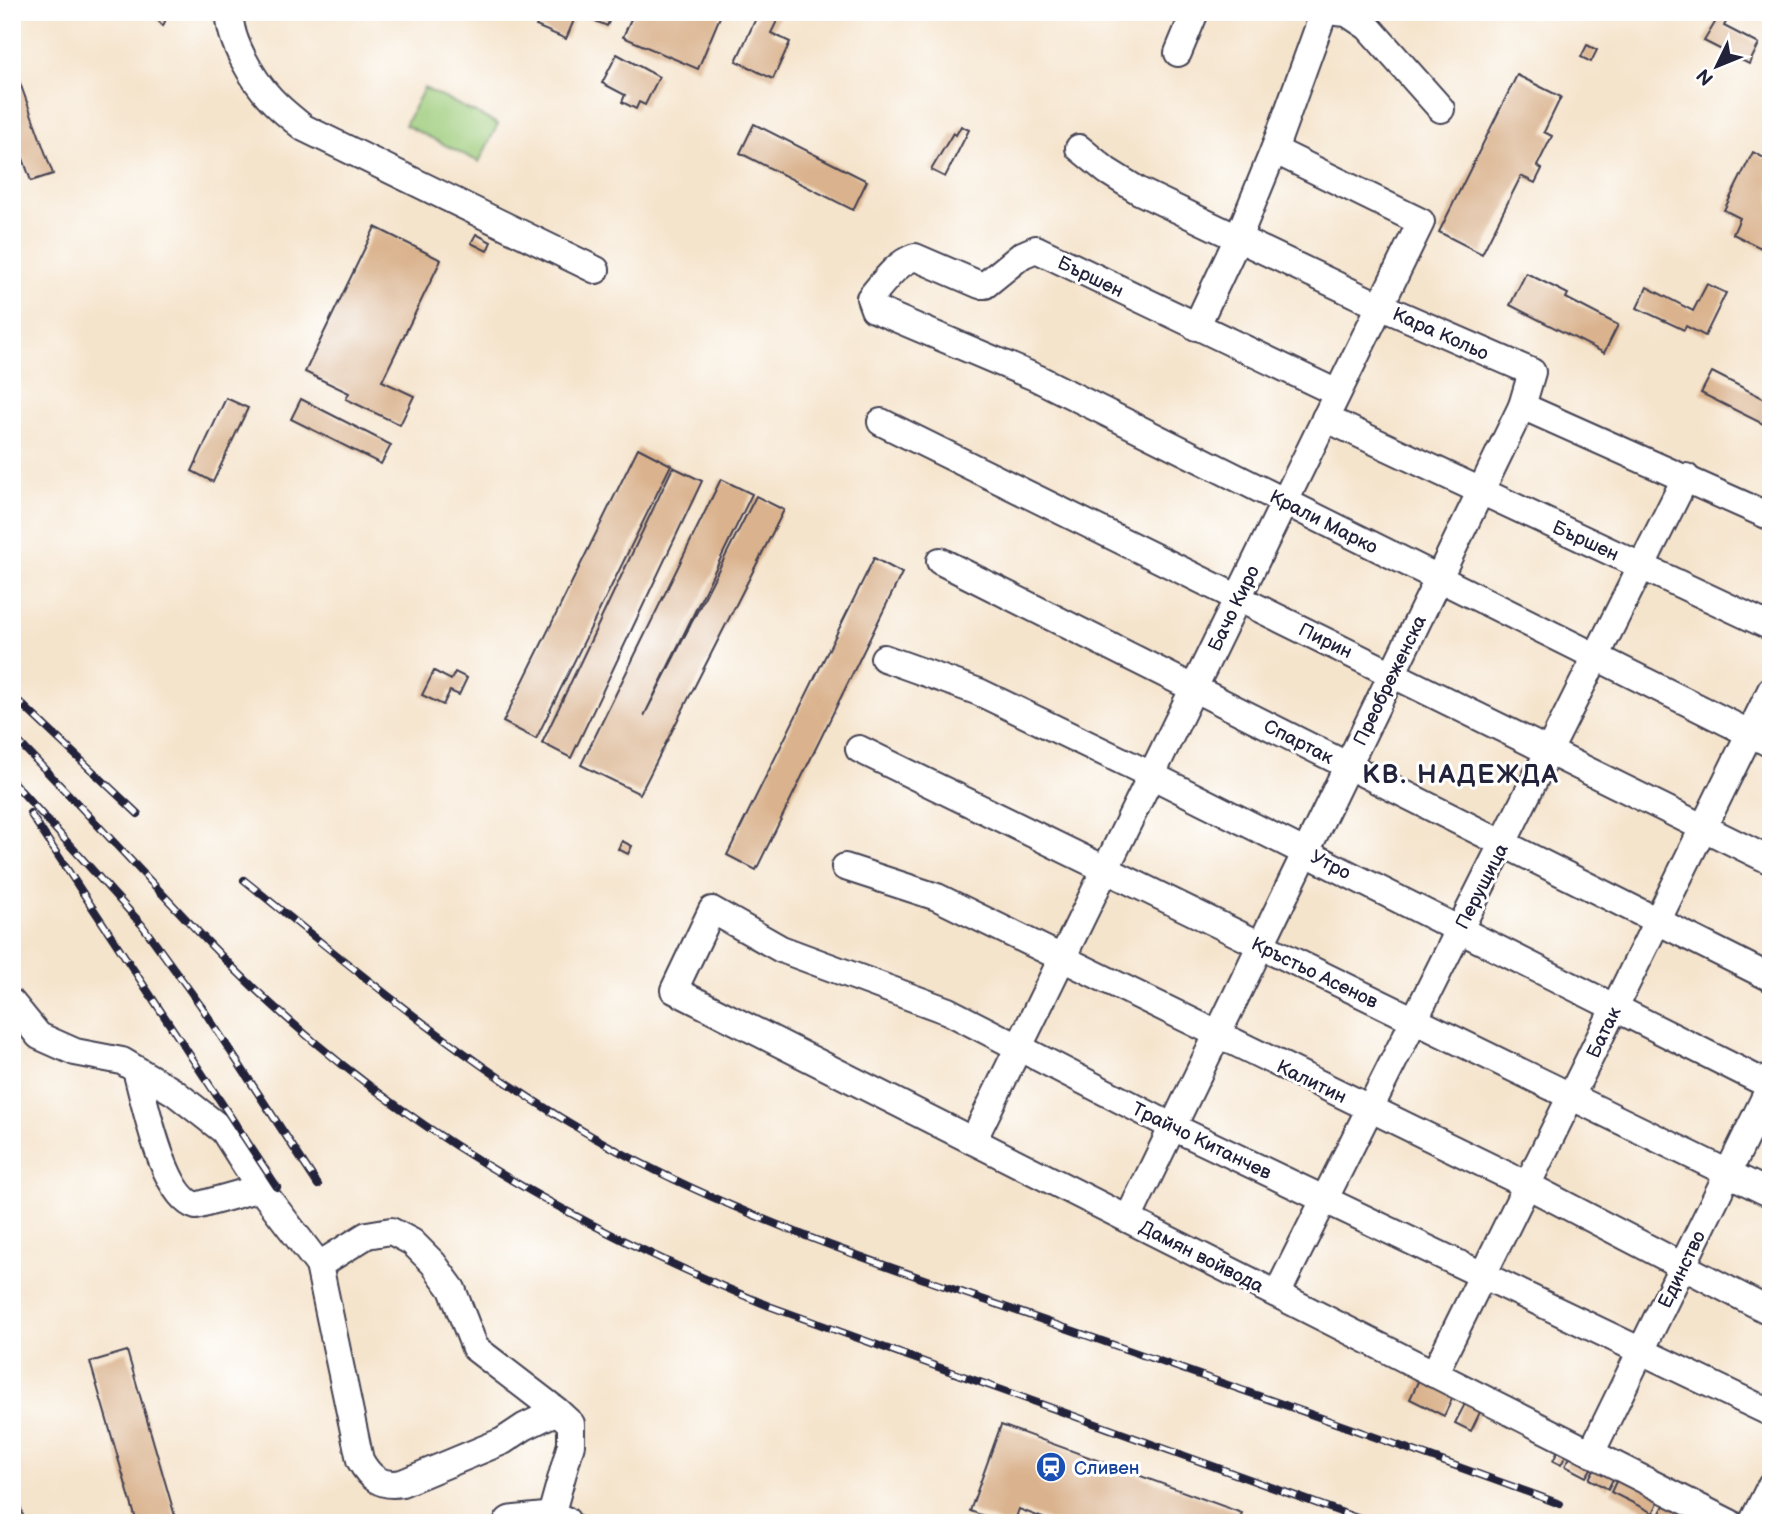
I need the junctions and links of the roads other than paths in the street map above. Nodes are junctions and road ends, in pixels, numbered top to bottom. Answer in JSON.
{"nodes":[{"id":1,"x":230,"y":12,"type":"edge"},
{"id":2,"x":1195,"y":12,"type":"edge"},
{"id":3,"x":1324,"y":12,"type":"edge"},
{"id":4,"x":1336,"y":12,"type":"edge"},
{"id":5,"x":1178,"y":53,"type":"dead end"},
{"id":6,"x":1441,"y":109,"type":"dead end"},
{"id":7,"x":1079,"y":148,"type":"dead end"},
{"id":8,"x":1274,"y":150,"type":"junction"},
{"id":9,"x":1238,"y":238,"type":"junction"},
{"id":10,"x":596,"y":270,"type":"dead end"},
{"id":11,"x":1380,"y":306,"type":"junction"},
{"id":12,"x":874,"y":309,"type":"joint"},
{"id":13,"x":1196,"y":327,"type":"junction"},
{"id":14,"x":1337,"y":393,"type":"junction"},
{"id":15,"x":1522,"y":406,"type":"junction"},
{"id":16,"x":1325,"y":418,"type":"junction"},
{"id":17,"x":881,"y":422,"type":"dead end"},
{"id":18,"x":1686,"y":477,"type":"junction"},
{"id":19,"x":1481,"y":491,"type":"junction"},
{"id":20,"x":1285,"y":501,"type":"junction"},
{"id":21,"x":1771,"y":517,"type":"edge"},
{"id":22,"x":940,"y":561,"type":"dead end"},
{"id":23,"x":1642,"y":566,"type":"junction"},
{"id":24,"x":1438,"y":578,"type":"junction"},
{"id":25,"x":1238,"y":597,"type":"junction"},
{"id":26,"x":1771,"y":627,"type":"edge"},
{"id":27,"x":884,"y":657,"type":"dead end"},
{"id":28,"x":1596,"y":657,"type":"junction"},
{"id":29,"x":1392,"y":673,"type":"junction"},
{"id":30,"x":1194,"y":688,"type":"junction"},
{"id":31,"x":1771,"y":690,"type":"edge"},
{"id":32,"x":1760,"y":738,"type":"edge"},
{"id":33,"x":859,"y":749,"type":"dead end"},
{"id":34,"x":1549,"y":751,"type":"junction"},
{"id":35,"x":1348,"y":765,"type":"junction"},
{"id":36,"x":1152,"y":775,"type":"junction"},
{"id":37,"x":1703,"y":828,"type":"junction"},
{"id":38,"x":1503,"y":844,"type":"junction"},
{"id":39,"x":1306,"y":851,"type":"junction"},
{"id":40,"x":1771,"y":861,"type":"edge"},
{"id":41,"x":845,"y":867,"type":"dead end"},
{"id":42,"x":1105,"y":869,"type":"junction"},
{"id":43,"x":1657,"y":921,"type":"junction"},
{"id":44,"x":1459,"y":930,"type":"junction"},
{"id":45,"x":1261,"y":945,"type":"junction"},
{"id":46,"x":1062,"y":958,"type":"junction"},
{"id":47,"x":1771,"y":978,"type":"edge"},
{"id":48,"x":674,"y":990,"type":"joint"},
{"id":49,"x":12,"y":1003,"type":"edge"},
{"id":50,"x":1614,"y":1009,"type":"junction"},
{"id":51,"x":1414,"y":1020,"type":"junction"},
{"id":52,"x":1217,"y":1035,"type":"junction"},
{"id":53,"x":1019,"y":1047,"type":"junction"},
{"id":54,"x":136,"y":1070,"type":"junction"},
{"id":55,"x":1771,"y":1086,"type":"edge"},
{"id":56,"x":1571,"y":1097,"type":"junction"},
{"id":57,"x":1369,"y":1109,"type":"junction"},
{"id":58,"x":1173,"y":1127,"type":"junction"},
{"id":59,"x":973,"y":1141,"type":"junction"},
{"id":60,"x":1728,"y":1173,"type":"junction"},
{"id":61,"x":1527,"y":1185,"type":"junction"},
{"id":62,"x":260,"y":1188,"type":"junction"},
{"id":63,"x":1771,"y":1194,"type":"edge"},
{"id":64,"x":1324,"y":1200,"type":"junction"},
{"id":65,"x":1128,"y":1219,"type":"junction"},
{"id":66,"x":319,"y":1265,"type":"junction"},
{"id":67,"x":1682,"y":1266,"type":"junction"},
{"id":68,"x":1482,"y":1276,"type":"junction"},
{"id":69,"x":1276,"y":1294,"type":"junction"},
{"id":70,"x":1771,"y":1312,"type":"edge"},
{"id":71,"x":1641,"y":1351,"type":"junction"},
{"id":72,"x":1434,"y":1374,"type":"junction"},
{"id":73,"x":557,"y":1411,"type":"junction"},
{"id":74,"x":1771,"y":1413,"type":"edge"},
{"id":75,"x":1591,"y":1453,"type":"junction"},
{"id":76,"x":1771,"y":1485,"type":"edge"},
{"id":77,"x":557,"y":1521,"type":"edge"},
{"id":78,"x":511,"y":1523,"type":"edge"},
{"id":79,"x":1730,"y":1523,"type":"edge"},
{"id":80,"x":1752,"y":1523,"type":"edge"}],
"edges":[{"from":1,"to":10,"type":"street"},
{"from":2,"to":5,"type":"street"},
{"from":3,"to":8,"type":"street"},
{"from":4,"to":6,"type":"street"},
{"from":7,"to":9,"type":"street","name":"Кара Кольо"},
{"from":8,"to":9,"type":"street"},
{"from":8,"to":11,"type":"street","name":"Бачо Киро"},
{"from":9,"to":11,"type":"street","name":"Кара Кольо"},
{"from":9,"to":13,"type":"street"},
{"from":11,"to":14,"type":"street","name":"Бачо Киро"},
{"from":11,"to":15,"type":"street","name":"Кара Кольо"},
{"from":12,"to":13,"type":"street","name":"Бършен"},
{"from":12,"to":20,"type":"street","name":"Крали Марко"},
{"from":13,"to":14,"type":"street","name":"Бършен"},
{"from":14,"to":16,"type":"street","name":"Бачо Киро"},
{"from":15,"to":18,"type":"street"},
{"from":15,"to":19,"type":"street","name":"Преобреженска"},
{"from":16,"to":19,"type":"street","name":"Бършен"},
{"from":16,"to":20,"type":"street","name":"Бачо Киро"},
{"from":17,"to":25,"type":"street","name":"Пирин"},
{"from":18,"to":21,"type":"street"},
{"from":18,"to":23,"type":"street","name":"Перущица"},
{"from":19,"to":23,"type":"street","name":"Бършен"},
{"from":19,"to":24,"type":"street","name":"Преобреженска"},
{"from":20,"to":24,"type":"street","name":"Крали Марко"},
{"from":20,"to":25,"type":"street","name":"Бачо Киро"},
{"from":22,"to":30,"type":"street","name":"Спартак"},
{"from":23,"to":26,"type":"street","name":"Бършен"},
{"from":23,"to":28,"type":"street","name":"Перущица"},
{"from":24,"to":28,"type":"street","name":"Крали Марко"},
{"from":24,"to":29,"type":"street","name":"Преобреженска"},
{"from":25,"to":29,"type":"street","name":"Пирин"},
{"from":25,"to":30,"type":"street","name":"Бачо Киро"},
{"from":27,"to":36,"type":"street","name":"Утро"},
{"from":28,"to":32,"type":"street","name":"Крали Марко"},
{"from":28,"to":34,"type":"street","name":"Перущица"},
{"from":29,"to":34,"type":"street","name":"Пирин"},
{"from":29,"to":35,"type":"street","name":"Преобреженска"},
{"from":30,"to":35,"type":"street","name":"Спартак"},
{"from":30,"to":36,"type":"street","name":"Бачо Киро"},
{"from":31,"to":32,"type":"street","name":"Батак"},
{"from":32,"to":37,"type":"street","name":"Батак"},
{"from":33,"to":42,"type":"street","name":"Кръстьо Асенов"},
{"from":34,"to":37,"type":"street","name":"Пирин"},
{"from":34,"to":38,"type":"street","name":"Перущица"},
{"from":35,"to":38,"type":"street","name":"Спартак"},
{"from":35,"to":39,"type":"street","name":"Преобреженска"},
{"from":36,"to":39,"type":"street","name":"Утро"},
{"from":36,"to":42,"type":"street","name":"Бачо Киро"},
{"from":37,"to":40,"type":"street","name":"Пирин"},
{"from":37,"to":43,"type":"street","name":"Батак"},
{"from":38,"to":43,"type":"street","name":"Спартак"},
{"from":38,"to":44,"type":"street","name":"Перущица"},
{"from":39,"to":44,"type":"street","name":"Утро"},
{"from":39,"to":45,"type":"street","name":"Преобреженска"},
{"from":41,"to":46,"type":"street","name":"Калитин"},
{"from":42,"to":45,"type":"street","name":"Кръстьо Асенов"},
{"from":42,"to":46,"type":"street","name":"Бачо Киро"},
{"from":43,"to":47,"type":"street","name":"Спартак"},
{"from":43,"to":50,"type":"street","name":"Батак"},
{"from":44,"to":50,"type":"street","name":"Утро"},
{"from":44,"to":51,"type":"street","name":"Перущица"},
{"from":45,"to":51,"type":"street","name":"Кръстьо Асенов"},
{"from":45,"to":52,"type":"street","name":"Преобреженска"},
{"from":46,"to":52,"type":"street","name":"Калитин"},
{"from":46,"to":53,"type":"street","name":"Бачо Киро"},
{"from":48,"to":53,"type":"street","name":"Трайчо Китанчев"},
{"from":48,"to":59,"type":"street","name":"Дамян войвода"},
{"from":49,"to":54,"type":"street"},
{"from":50,"to":55,"type":"street","name":"Утро"},
{"from":50,"to":56,"type":"street","name":"Батак"},
{"from":51,"to":56,"type":"street","name":"Кръстьо Асенов"},
{"from":51,"to":57,"type":"street","name":"Перущица"},
{"from":52,"to":57,"type":"street","name":"Калитин"},
{"from":52,"to":58,"type":"street","name":"Преобреженска"},
{"from":53,"to":58,"type":"street","name":"Трайчо Китанчев"},
{"from":53,"to":59,"type":"street","name":"Бачо Киро"},
{"from":54,"to":62,"type":"street"},
{"from":54,"to":62,"type":"street"},
{"from":55,"to":60,"type":"street","name":"Единство"},
{"from":56,"to":60,"type":"street","name":"Кръстьо Асенов"},
{"from":56,"to":61,"type":"street","name":"Батак"},
{"from":57,"to":61,"type":"street","name":"Калитин"},
{"from":57,"to":64,"type":"street","name":"Перущица"},
{"from":58,"to":64,"type":"street","name":"Трайчо Китанчев"},
{"from":58,"to":65,"type":"street","name":"Преобреженска"},
{"from":59,"to":65,"type":"street","name":"Дамян войвода"},
{"from":60,"to":63,"type":"street","name":"Кръстьо Асенов"},
{"from":60,"to":67,"type":"street","name":"Единство"},
{"from":61,"to":67,"type":"street","name":"Калитин"},
{"from":61,"to":68,"type":"street","name":"Батак"},
{"from":62,"to":66,"type":"street"},
{"from":64,"to":68,"type":"street","name":"Трайчо Китанчев"},
{"from":64,"to":69,"type":"street","name":"Перущица"},
{"from":65,"to":69,"type":"street","name":"Дамян войвода"},
{"from":66,"to":73,"type":"street"},
{"from":66,"to":73,"type":"street"},
{"from":67,"to":70,"type":"street","name":"Калитин"},
{"from":67,"to":71,"type":"street","name":"Единство"},
{"from":68,"to":71,"type":"street","name":"Трайчо Китанчев"},
{"from":68,"to":72,"type":"street","name":"Батак"},
{"from":69,"to":72,"type":"street","name":"Дамян войвода"},
{"from":71,"to":74,"type":"street","name":"Трайчо Китанчев"},
{"from":71,"to":75,"type":"street","name":"Единство"},
{"from":72,"to":75,"type":"street","name":"Дамян войвода"},
{"from":73,"to":77,"type":"street"},
{"from":75,"to":79,"type":"street","name":"Дамян войвода"},
{"from":76,"to":80,"type":"street"},
{"from":77,"to":78,"type":"main road"}]}
